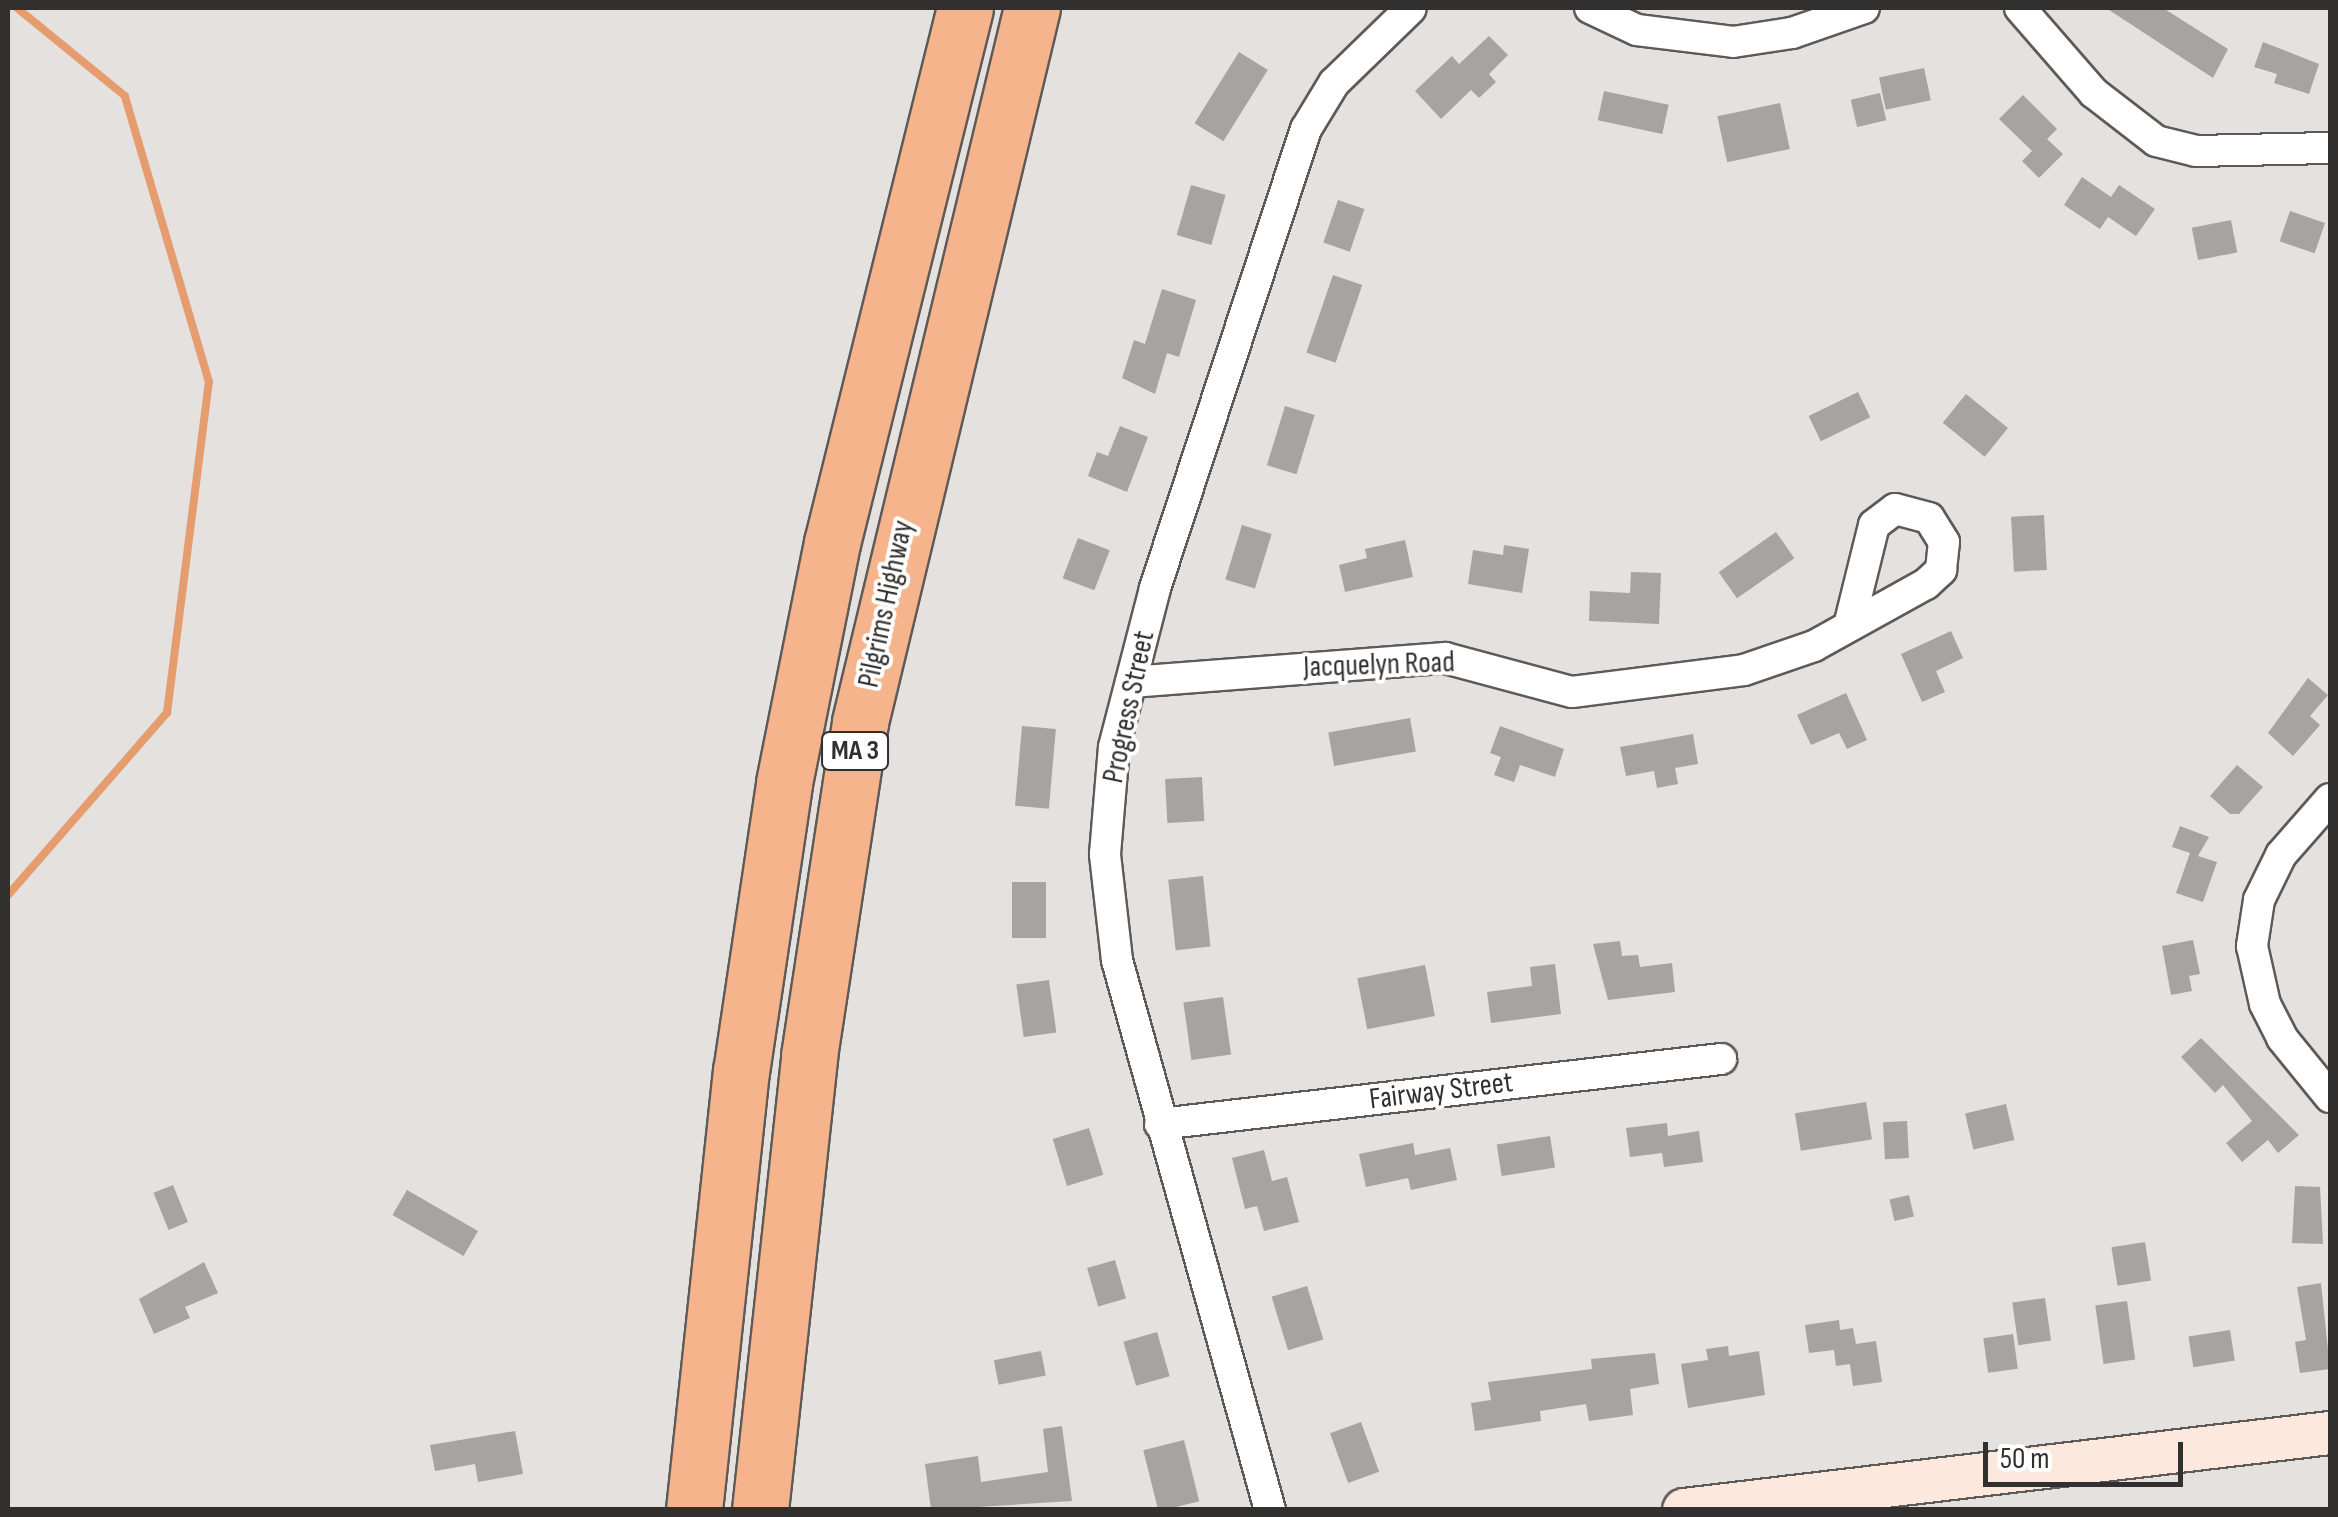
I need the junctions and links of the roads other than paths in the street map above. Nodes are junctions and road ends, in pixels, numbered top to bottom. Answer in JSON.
{"nodes":[{"id":1,"x":965,"y":8,"type":"edge"},
{"id":2,"x":1032,"y":8,"type":"edge"},
{"id":3,"x":1412,"y":8,"type":"edge"},
{"id":4,"x":1590,"y":8,"type":"edge"},
{"id":5,"x":1864,"y":8,"type":"edge"},
{"id":6,"x":2020,"y":8,"type":"edge"},
{"id":7,"x":2330,"y":148,"type":"edge"},
{"id":8,"x":1850,"y":622,"type":"dead end"},
{"id":9,"x":1131,"y":682,"type":"junction"},
{"id":10,"x":2330,"y":800,"type":"edge"},
{"id":11,"x":1721,"y":1058,"type":"dead end"},
{"id":12,"x":2330,"y":1097,"type":"edge"},
{"id":13,"x":1160,"y":1124,"type":"junction"},
{"id":14,"x":2330,"y":1433,"type":"edge"},
{"id":15,"x":694,"y":1510,"type":"edge"},
{"id":16,"x":760,"y":1510,"type":"edge"},
{"id":17,"x":1270,"y":1510,"type":"edge"},
{"id":18,"x":1684,"y":1510,"type":"edge"}],
"edges":[{"from":1,"to":15,"type":"highway","number":"MA 3"},
{"from":2,"to":16,"type":"highway","name":"Pilgrims Highway","number":"MA 3"},
{"from":3,"to":9,"type":"street","name":"Progress Street"},
{"from":4,"to":5,"type":"street"},
{"from":6,"to":7,"type":"street"},
{"from":8,"to":9,"type":"street","name":"Jacquelyn Road"},
{"from":9,"to":13,"type":"street","name":"Progress Street"},
{"from":10,"to":12,"type":"street"},
{"from":11,"to":13,"type":"street","name":"Fairway Street"},
{"from":13,"to":17,"type":"street","name":"Progress Street"},
{"from":14,"to":18,"type":"street"}]}
